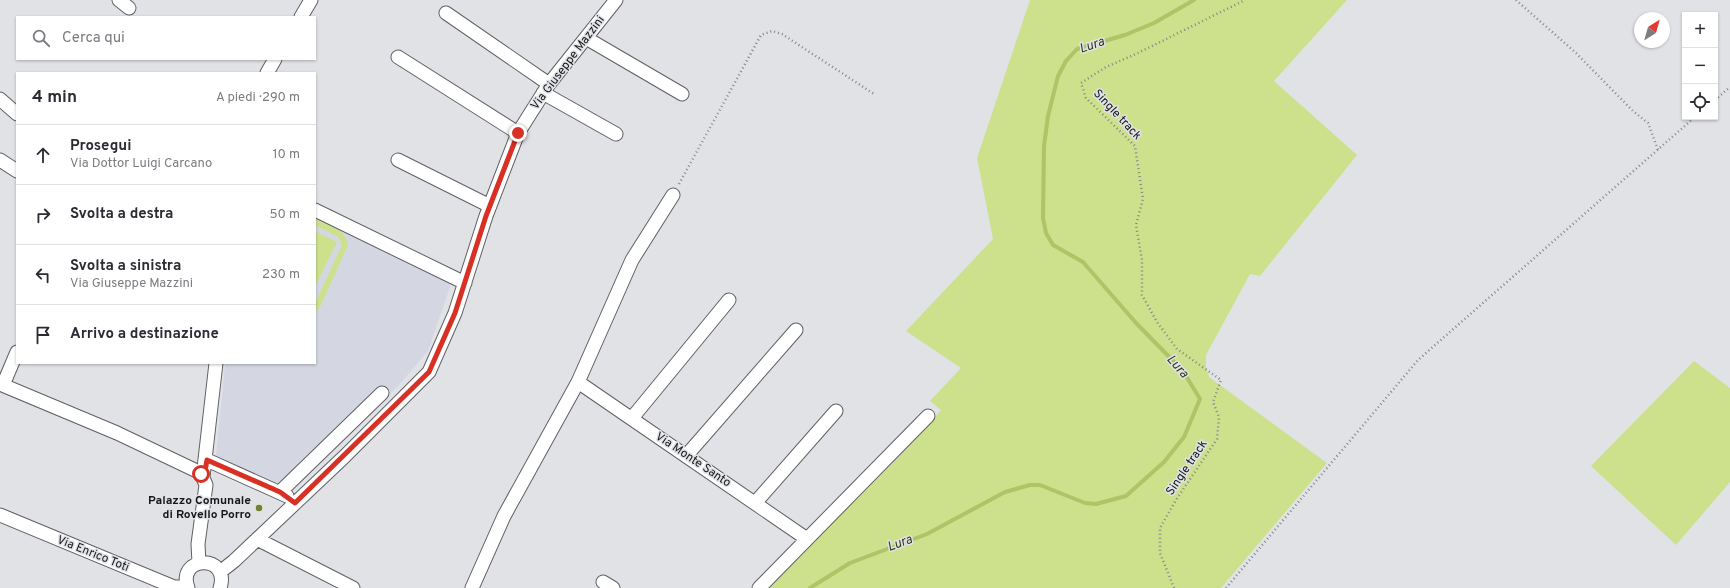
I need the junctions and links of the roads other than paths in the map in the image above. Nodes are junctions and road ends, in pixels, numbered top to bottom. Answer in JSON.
{"nodes":[{"id":1,"x":311,"y":0,"type":"edge"},
{"id":2,"x":616,"y":0,"type":"edge"},
{"id":3,"x":446,"y":13,"type":"dead end"},
{"id":4,"x":302,"y":16,"type":"edge"},
{"id":5,"x":586,"y":38,"type":"junction"},
{"id":6,"x":398,"y":57,"type":"dead end"},
{"id":7,"x":274,"y":60,"type":"edge"},
{"id":8,"x":268,"y":72,"type":"edge"},
{"id":9,"x":546,"y":89,"type":"junction"},
{"id":10,"x":682,"y":94,"type":"dead end"},
{"id":11,"x":0,"y":99,"type":"edge"},
{"id":12,"x":16,"y":113,"type":"edge"},
{"id":13,"x":518,"y":133,"type":"junction"},
{"id":14,"x":616,"y":134,"type":"dead end"},
{"id":15,"x":0,"y":160,"type":"edge"},
{"id":16,"x":398,"y":160,"type":"dead end"},
{"id":17,"x":16,"y":170,"type":"edge"},
{"id":18,"x":673,"y":195,"type":"road end"},
{"id":19,"x":490,"y":206,"type":"junction"},
{"id":20,"x":316,"y":210,"type":"edge"},
{"id":21,"x":465,"y":282,"type":"junction"},
{"id":22,"x":729,"y":300,"type":"dead end"},
{"id":23,"x":796,"y":330,"type":"dead end"},
{"id":24,"x":16,"y":354,"type":"edge"},
{"id":25,"x":216,"y":364,"type":"edge"},
{"id":26,"x":578,"y":382,"type":"junction"},
{"id":27,"x":2,"y":384,"type":"edge"},
{"id":28,"x":382,"y":392,"type":"dead end"},
{"id":29,"x":836,"y":411,"type":"dead end"},
{"id":30,"x":928,"y":416,"type":"dead end"},
{"id":31,"x":632,"y":418,"type":"junction"},
{"id":32,"x":686,"y":456,"type":"junction"},
{"id":33,"x":207,"y":460,"type":"junction"},
{"id":34,"x":204,"y":477,"type":"junction"},
{"id":35,"x":280,"y":492,"type":"junction"},
{"id":36,"x":295,"y":503,"type":"junction"},
{"id":37,"x":755,"y":503,"type":"junction"},
{"id":38,"x":0,"y":516,"type":"edge"},
{"id":39,"x":257,"y":539,"type":"junction"},
{"id":40,"x":807,"y":539,"type":"junction"},
{"id":41,"x":199,"y":563,"type":"junction"},
{"id":42,"x":220,"y":572,"type":"junction"},
{"id":43,"x":187,"y":588,"type":"edge"},
{"id":44,"x":220,"y":588,"type":"edge"},
{"id":45,"x":353,"y":588,"type":"edge"},
{"id":46,"x":472,"y":588,"type":"edge"},
{"id":47,"x":758,"y":588,"type":"edge"}],
"edges":[{"from":1,"to":4,"type":"street"},
{"from":2,"to":5,"type":"street","name":"Via Giuseppe Mazzini"},
{"from":3,"to":9,"type":"street"},
{"from":5,"to":9,"type":"street","name":"Via Giuseppe Mazzini"},
{"from":5,"to":10,"type":"street"},
{"from":6,"to":13,"type":"street"},
{"from":7,"to":8,"type":"street"},
{"from":9,"to":13,"type":"street","name":"Via Giuseppe Mazzini"},
{"from":9,"to":14,"type":"street"},
{"from":11,"to":12,"type":"street"},
{"from":13,"to":19,"type":"street","name":"Via Giuseppe Mazzini"},
{"from":15,"to":17,"type":"street"},
{"from":16,"to":19,"type":"street"},
{"from":18,"to":26,"type":"street"},
{"from":19,"to":21,"type":"street","name":"Via Giuseppe Mazzini"},
{"from":20,"to":21,"type":"street"},
{"from":21,"to":36,"type":"street","name":"Via Giuseppe Mazzini"},
{"from":22,"to":31,"type":"street"},
{"from":23,"to":32,"type":"street"},
{"from":24,"to":27,"type":"street"},
{"from":25,"to":33,"type":"street"},
{"from":26,"to":31,"type":"street","name":"Via Monte Santo"},
{"from":26,"to":46,"type":"street"},
{"from":27,"to":34,"type":"street"},
{"from":28,"to":35,"type":"street"},
{"from":29,"to":37,"type":"street"},
{"from":30,"to":40,"type":"street"},
{"from":31,"to":32,"type":"street","name":"Via Monte Santo"},
{"from":32,"to":37,"type":"street","name":"Via Monte Santo"},
{"from":33,"to":34,"type":"street"},
{"from":33,"to":35,"type":"street"},
{"from":34,"to":41,"type":"street"},
{"from":35,"to":36,"type":"street"},
{"from":36,"to":39,"type":"street","name":"Via Giuseppe Mazzini"},
{"from":37,"to":40,"type":"street","name":"Via Monte Santo"},
{"from":38,"to":43,"type":"street","name":"Via Enrico Toti"},
{"from":39,"to":42,"type":"street","name":"Via Giuseppe Mazzini"},
{"from":39,"to":45,"type":"street"},
{"from":40,"to":47,"type":"street"},
{"from":41,"to":42,"type":"street"},
{"from":41,"to":43,"type":"street"},
{"from":42,"to":44,"type":"street"}]}
